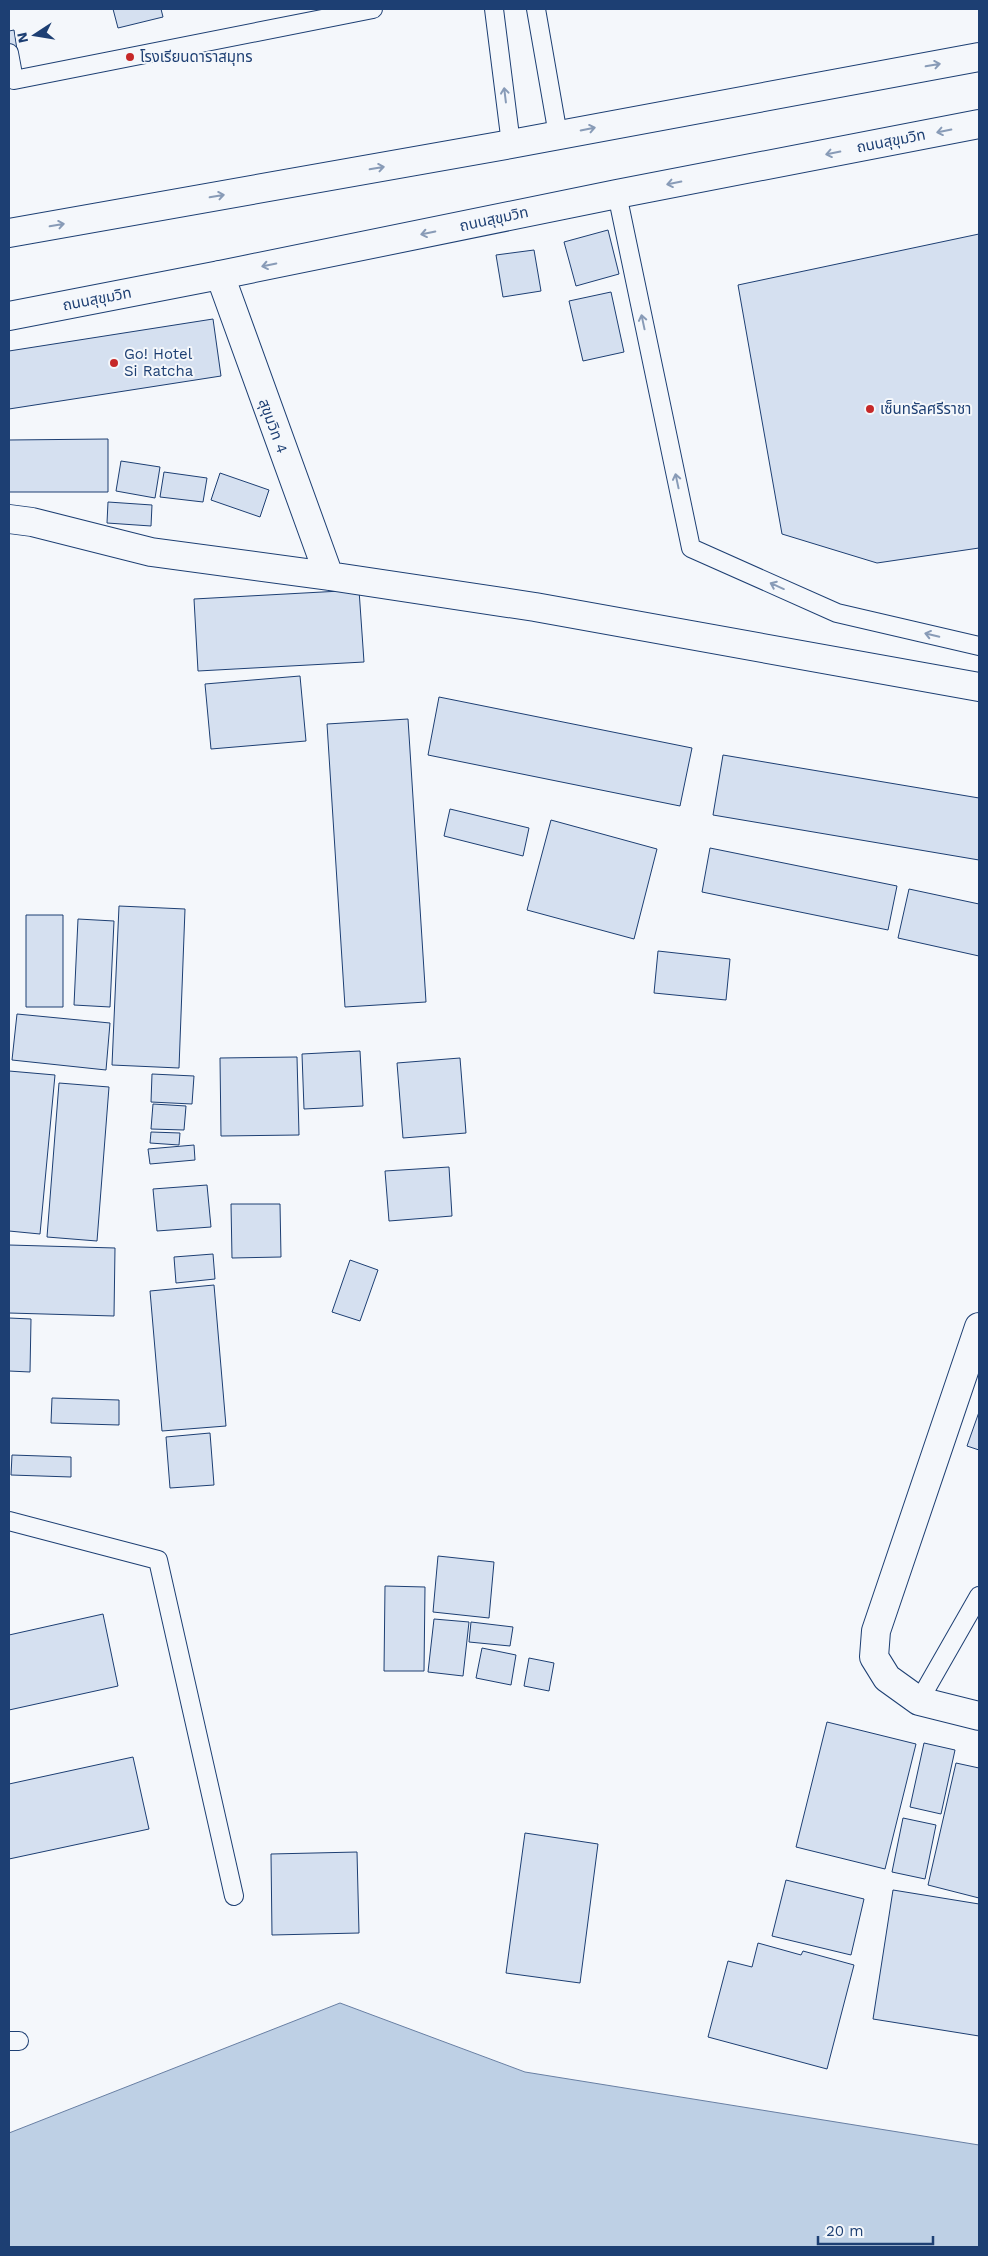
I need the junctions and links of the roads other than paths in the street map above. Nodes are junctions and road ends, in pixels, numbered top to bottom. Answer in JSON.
{"nodes":[{"id":1,"x":373,"y":9,"type":"edge"},
{"id":2,"x":494,"y":9,"type":"edge"},
{"id":3,"x":536,"y":9,"type":"edge"},
{"id":4,"x":9,"y":53,"type":"edge"},
{"id":5,"x":979,"y":57,"type":"edge"},
{"id":6,"x":979,"y":124,"type":"edge"},
{"id":7,"x":558,"y":135,"type":"junction"},
{"id":8,"x":511,"y":144,"type":"junction"},
{"id":9,"x":617,"y":194,"type":"junction"},
{"id":10,"x":9,"y":234,"type":"edge"},
{"id":11,"x":220,"y":275,"type":"junction"},
{"id":12,"x":9,"y":316,"type":"edge"},
{"id":13,"x":9,"y":519,"type":"edge"},
{"id":14,"x":329,"y":576,"type":"junction"},
{"id":15,"x":979,"y":646,"type":"edge"},
{"id":16,"x":979,"y":687,"type":"edge"},
{"id":17,"x":979,"y":1328,"type":"edge"},
{"id":18,"x":9,"y":1521,"type":"edge"},
{"id":19,"x":979,"y":1596,"type":"edge"},
{"id":20,"x":919,"y":1701,"type":"junction"},
{"id":21,"x":979,"y":1716,"type":"edge"},
{"id":22,"x":234,"y":1896,"type":"dead end"}],
"edges":[{"from":1,"to":4,"type":"lane"},
{"from":8,"to":2,"type":"lane","one_way":true},
{"from":3,"to":7,"type":"lane"},
{"from":7,"to":5,"type":"main road","one_way":true},
{"from":6,"to":9,"type":"main road","name":"ถนนสุขุมวิท","one_way":true},
{"from":7,"to":8,"type":"main road"},
{"from":10,"to":8,"type":"main road","one_way":true},
{"from":9,"to":11,"type":"main road","name":"ถนนสุขุมวิท","one_way":true},
{"from":15,"to":9,"type":"lane","one_way":true},
{"from":11,"to":12,"type":"main road","name":"ถนนสุขุมวิท"},
{"from":11,"to":14,"type":"main road","name":"สุขุมวิท 4"},
{"from":13,"to":14,"type":"main road"},
{"from":14,"to":16,"type":"main road"},
{"from":17,"to":20,"type":"main road"},
{"from":18,"to":22,"type":"lane"},
{"from":19,"to":20,"type":"lane"},
{"from":20,"to":21,"type":"main road"}]}
